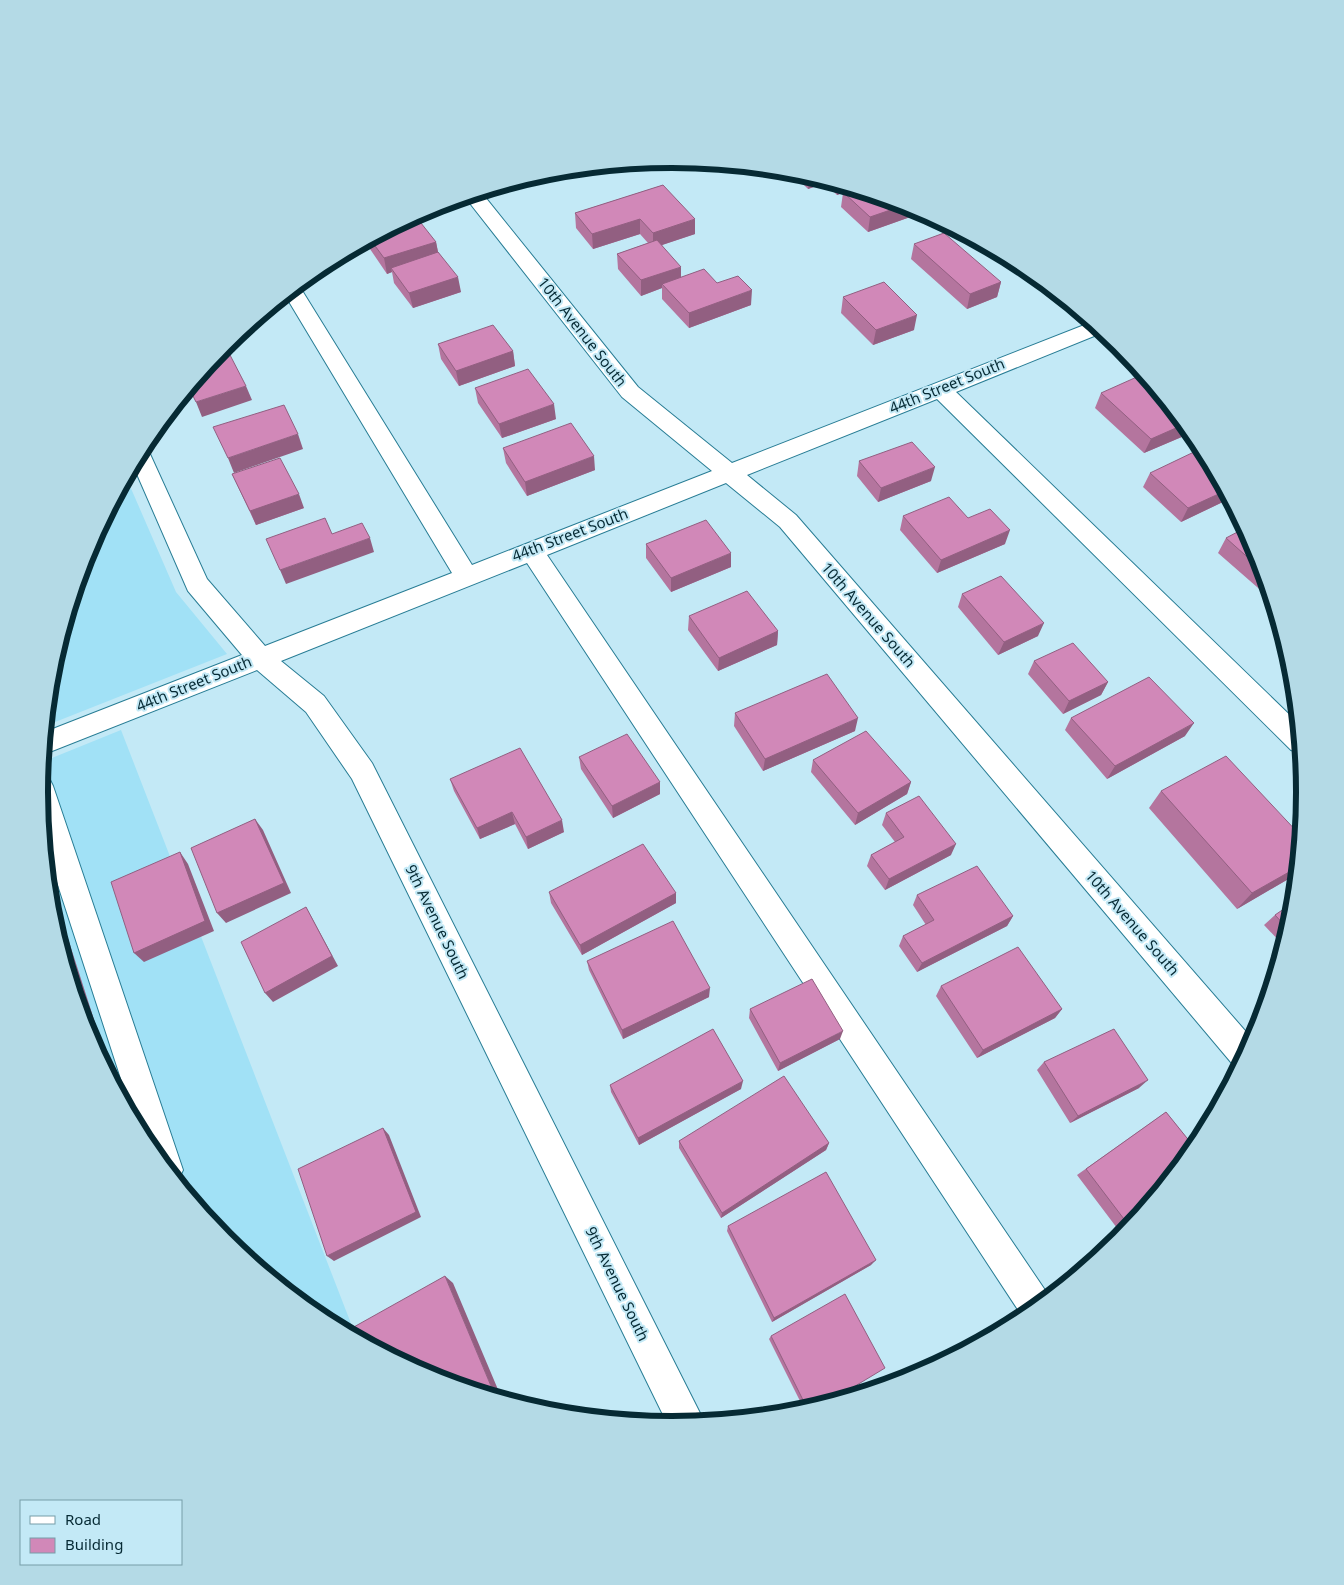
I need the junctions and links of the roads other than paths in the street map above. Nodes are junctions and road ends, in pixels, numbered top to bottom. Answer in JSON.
{"nodes":[{"id":1,"x":477,"y":199,"type":"edge"},
{"id":2,"x":295,"y":295,"type":"edge"},
{"id":3,"x":1091,"y":330,"type":"edge"},
{"id":4,"x":940,"y":389,"type":"junction"},
{"id":5,"x":143,"y":462,"type":"edge"},
{"id":6,"x":729,"y":473,"type":"junction"},
{"id":7,"x":531,"y":550,"type":"junction"},
{"id":8,"x":466,"y":576,"type":"junction"},
{"id":9,"x":259,"y":658,"type":"junction"},
{"id":10,"x":1293,"y":736,"type":"edge"},
{"id":11,"x":50,"y":742,"type":"edge"},
{"id":12,"x":49,"y":815,"type":"edge"},
{"id":13,"x":1241,"y":1050,"type":"edge"},
{"id":14,"x":160,"y":1149,"type":"edge"},
{"id":15,"x":1033,"y":1302,"type":"edge"},
{"id":16,"x":683,"y":1417,"type":"edge"}],
"edges":[{"from":1,"to":6,"type":"street","name":"10th Avenue South"},
{"from":2,"to":8,"type":"street"},
{"from":3,"to":4,"type":"street","name":"44th Street South"},
{"from":4,"to":6,"type":"street","name":"44th Street South"},
{"from":4,"to":10,"type":"street"},
{"from":5,"to":9,"type":"street","name":"9th Avenue South"},
{"from":6,"to":7,"type":"street","name":"44th Street South"},
{"from":6,"to":13,"type":"street","name":"10th Avenue South"},
{"from":7,"to":8,"type":"street","name":"44th Street South"},
{"from":7,"to":15,"type":"street"},
{"from":8,"to":9,"type":"street","name":"44th Street South"},
{"from":9,"to":11,"type":"street","name":"44th Street South"},
{"from":9,"to":16,"type":"street","name":"9th Avenue South"},
{"from":12,"to":14,"type":"street"}]}
